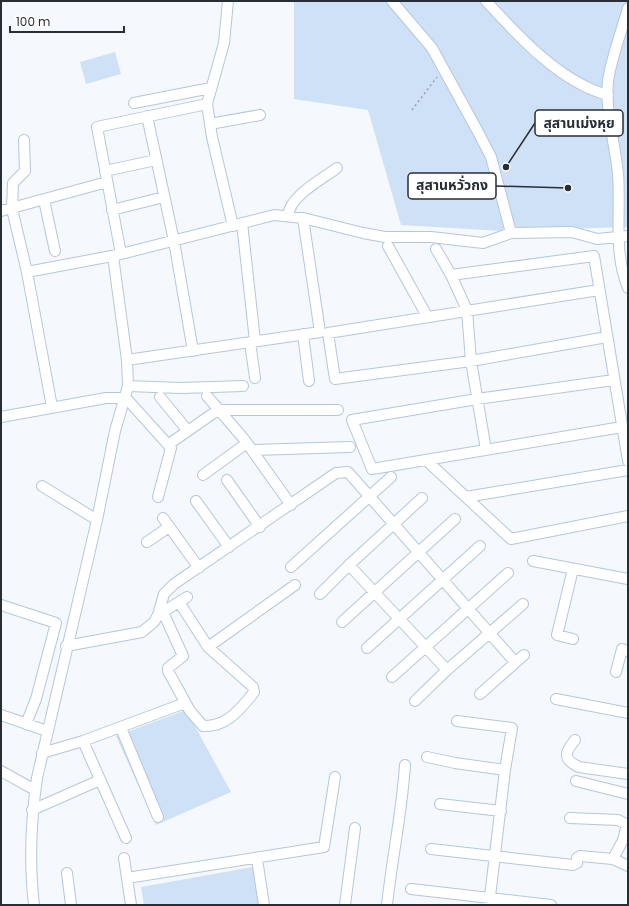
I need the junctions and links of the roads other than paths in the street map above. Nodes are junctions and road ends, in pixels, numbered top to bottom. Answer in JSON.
{"nodes":[{"id":1,"x":228,"y":1,"type":"edge"},
{"id":2,"x":392,"y":1,"type":"edge"},
{"id":3,"x":486,"y":1,"type":"edge"},
{"id":4,"x":628,"y":8,"type":"edge"},
{"id":5,"x":211,"y":88,"type":"junction"},
{"id":6,"x":608,"y":95,"type":"junction"},
{"id":7,"x":134,"y":103,"type":"dead end"},
{"id":8,"x":207,"y":104,"type":"junction"},
{"id":9,"x":260,"y":115,"type":"dead end"},
{"id":10,"x":147,"y":116,"type":"junction"},
{"id":11,"x":210,"y":124,"type":"junction"},
{"id":12,"x":24,"y":140,"type":"dead end"},
{"id":13,"x":156,"y":160,"type":"junction"},
{"id":14,"x":337,"y":168,"type":"dead end"},
{"id":15,"x":105,"y":171,"type":"junction"},
{"id":16,"x":107,"y":182,"type":"junction"},
{"id":17,"x":164,"y":197,"type":"junction"},
{"id":18,"x":44,"y":200,"type":"junction"},
{"id":19,"x":12,"y":208,"type":"junction"},
{"id":20,"x":112,"y":210,"type":"junction"},
{"id":21,"x":1,"y":211,"type":"edge"},
{"id":22,"x":288,"y":215,"type":"junction"},
{"id":23,"x":303,"y":218,"type":"junction"},
{"id":24,"x":238,"y":225,"type":"junction"},
{"id":25,"x":511,"y":233,"type":"junction"},
{"id":26,"x":628,"y":236,"type":"edge"},
{"id":27,"x":618,"y":237,"type":"junction"},
{"id":28,"x":174,"y":241,"type":"junction"},
{"id":29,"x":388,"y":246,"type":"dead end"},
{"id":30,"x":436,"y":249,"type":"dead end"},
{"id":31,"x":55,"y":252,"type":"dead end"},
{"id":32,"x":117,"y":255,"type":"junction"},
{"id":33,"x":27,"y":272,"type":"junction"},
{"id":34,"x":451,"y":275,"type":"junction"},
{"id":35,"x":628,"y":288,"type":"edge"},
{"id":36,"x":599,"y":290,"type":"junction"},
{"id":37,"x":467,"y":310,"type":"junction"},
{"id":38,"x":427,"y":316,"type":"junction"},
{"id":39,"x":303,"y":334,"type":"junction"},
{"id":40,"x":607,"y":338,"type":"junction"},
{"id":41,"x":252,"y":342,"type":"junction"},
{"id":42,"x":192,"y":350,"type":"junction"},
{"id":43,"x":127,"y":360,"type":"junction"},
{"id":44,"x":470,"y":361,"type":"junction"},
{"id":45,"x":255,"y":378,"type":"dead end"},
{"id":46,"x":614,"y":380,"type":"junction"},
{"id":47,"x":309,"y":381,"type":"dead end"},
{"id":48,"x":128,"y":386,"type":"junction"},
{"id":49,"x":243,"y":386,"type":"dead end"},
{"id":50,"x":207,"y":396,"type":"dead end"},
{"id":51,"x":160,"y":397,"type":"dead end"},
{"id":52,"x":126,"y":398,"type":"junction"},
{"id":53,"x":478,"y":399,"type":"junction"},
{"id":54,"x":52,"y":407,"type":"junction"},
{"id":55,"x":218,"y":410,"type":"junction"},
{"id":56,"x":338,"y":410,"type":"dead end"},
{"id":57,"x":1,"y":417,"type":"edge"},
{"id":58,"x":626,"y":427,"type":"edge"},
{"id":59,"x":188,"y":431,"type":"junction"},
{"id":60,"x":168,"y":444,"type":"junction"},
{"id":61,"x":249,"y":447,"type":"junction"},
{"id":62,"x":350,"y":447,"type":"dead end"},
{"id":63,"x":486,"y":450,"type":"junction"},
{"id":64,"x":426,"y":460,"type":"junction"},
{"id":65,"x":628,"y":461,"type":"edge"},
{"id":66,"x":628,"y":470,"type":"edge"},
{"id":67,"x":203,"y":474,"type":"dead end"},
{"id":68,"x":391,"y":477,"type":"dead end"},
{"id":69,"x":228,"y":480,"type":"dead end"},
{"id":70,"x":42,"y":486,"type":"dead end"},
{"id":71,"x":158,"y":497,"type":"dead end"},
{"id":72,"x":370,"y":497,"type":"junction"},
{"id":73,"x":422,"y":498,"type":"dead end"},
{"id":74,"x":466,"y":498,"type":"junction"},
{"id":75,"x":196,"y":501,"type":"dead end"},
{"id":76,"x":292,"y":505,"type":"junction"},
{"id":77,"x":628,"y":516,"type":"edge"},
{"id":78,"x":163,"y":518,"type":"dead end"},
{"id":79,"x":97,"y":520,"type":"junction"},
{"id":80,"x":455,"y":520,"type":"dead end"},
{"id":81,"x":395,"y":524,"type":"junction"},
{"id":82,"x":169,"y":527,"type":"junction"},
{"id":83,"x":260,"y":527,"type":"junction"},
{"id":84,"x":147,"y":542,"type":"dead end"},
{"id":85,"x":480,"y":546,"type":"dead end"},
{"id":86,"x":229,"y":547,"type":"junction"},
{"id":87,"x":420,"y":552,"type":"junction"},
{"id":88,"x":533,"y":561,"type":"dead end"},
{"id":89,"x":349,"y":565,"type":"junction"},
{"id":90,"x":292,"y":567,"type":"dead end"},
{"id":91,"x":199,"y":568,"type":"junction"},
{"id":92,"x":573,"y":569,"type":"junction"},
{"id":93,"x":508,"y":573,"type":"dead end"},
{"id":94,"x":628,"y":579,"type":"edge"},
{"id":95,"x":443,"y":580,"type":"junction"},
{"id":96,"x":295,"y":585,"type":"dead end"},
{"id":97,"x":375,"y":592,"type":"junction"},
{"id":98,"x":320,"y":594,"type":"dead end"},
{"id":99,"x":524,"y":604,"type":"dead end"},
{"id":100,"x":1,"y":605,"type":"edge"},
{"id":101,"x":468,"y":608,"type":"junction"},
{"id":102,"x":160,"y":613,"type":"junction"},
{"id":103,"x":399,"y":618,"type":"junction"},
{"id":104,"x":342,"y":622,"type":"dead end"},
{"id":105,"x":56,"y":623,"type":"junction"},
{"id":106,"x":71,"y":624,"type":"junction"},
{"id":107,"x":490,"y":633,"type":"junction"},
{"id":108,"x":573,"y":639,"type":"dead end"},
{"id":109,"x":66,"y":646,"type":"junction"},
{"id":110,"x":425,"y":646,"type":"junction"},
{"id":111,"x":208,"y":647,"type":"junction"},
{"id":112,"x":367,"y":648,"type":"dead end"},
{"id":113,"x":628,"y":651,"type":"edge"},
{"id":114,"x":524,"y":656,"type":"dead end"},
{"id":115,"x":515,"y":662,"type":"junction"},
{"id":116,"x":447,"y":670,"type":"junction"},
{"id":117,"x":616,"y":672,"type":"dead end"},
{"id":118,"x":392,"y":677,"type":"dead end"},
{"id":119,"x":480,"y":694,"type":"dead end"},
{"id":120,"x":556,"y":699,"type":"dead end"},
{"id":121,"x":415,"y":702,"type":"dead end"},
{"id":122,"x":185,"y":703,"type":"junction"},
{"id":123,"x":628,"y":713,"type":"edge"},
{"id":124,"x":1,"y":715,"type":"edge"},
{"id":125,"x":457,"y":721,"type":"dead end"},
{"id":126,"x":26,"y":724,"type":"junction"},
{"id":127,"x":121,"y":728,"type":"junction"},
{"id":128,"x":47,"y":731,"type":"junction"},
{"id":129,"x":575,"y":740,"type":"dead end"},
{"id":130,"x":83,"y":741,"type":"junction"},
{"id":131,"x":42,"y":753,"type":"junction"},
{"id":132,"x":427,"y":757,"type":"dead end"},
{"id":133,"x":405,"y":765,"type":"dead end"},
{"id":134,"x":505,"y":770,"type":"junction"},
{"id":135,"x":1,"y":771,"type":"edge"},
{"id":136,"x":628,"y":774,"type":"edge"},
{"id":137,"x":335,"y":777,"type":"dead end"},
{"id":138,"x":100,"y":780,"type":"junction"},
{"id":139,"x":576,"y":781,"type":"dead end"},
{"id":140,"x":35,"y":790,"type":"junction"},
{"id":141,"x":628,"y":794,"type":"edge"},
{"id":142,"x":440,"y":804,"type":"dead end"},
{"id":143,"x":32,"y":810,"type":"junction"},
{"id":144,"x":501,"y":811,"type":"junction"},
{"id":145,"x":158,"y":817,"type":"dead end"},
{"id":146,"x":570,"y":818,"type":"dead end"},
{"id":147,"x":627,"y":824,"type":"edge"},
{"id":148,"x":355,"y":828,"type":"dead end"},
{"id":149,"x":126,"y":838,"type":"dead end"},
{"id":150,"x":431,"y":849,"type":"dead end"},
{"id":151,"x":495,"y":856,"type":"junction"},
{"id":152,"x":124,"y":858,"type":"dead end"},
{"id":153,"x":257,"y":859,"type":"junction"},
{"id":154,"x":613,"y":859,"type":"junction"},
{"id":155,"x":628,"y":866,"type":"edge"},
{"id":156,"x":67,"y":873,"type":"dead end"},
{"id":157,"x":127,"y":878,"type":"junction"},
{"id":158,"x":411,"y":889,"type":"dead end"},
{"id":159,"x":490,"y":902,"type":"edge"},
{"id":160,"x":34,"y":905,"type":"edge"},
{"id":161,"x":71,"y":905,"type":"edge"},
{"id":162,"x":131,"y":905,"type":"edge"},
{"id":163,"x":264,"y":905,"type":"edge"},
{"id":164,"x":344,"y":905,"type":"edge"},
{"id":165,"x":387,"y":905,"type":"edge"},
{"id":166,"x":551,"y":905,"type":"edge"}],
"edges":[{"from":1,"to":5,"type":"street"},
{"from":2,"to":25,"type":"street"},
{"from":3,"to":6,"type":"street"},
{"from":4,"to":6,"type":"street"},
{"from":5,"to":7,"type":"street"},
{"from":5,"to":8,"type":"street"},
{"from":6,"to":27,"type":"street"},
{"from":8,"to":10,"type":"street"},
{"from":8,"to":11,"type":"street"},
{"from":9,"to":11,"type":"street"},
{"from":10,"to":13,"type":"street"},
{"from":10,"to":15,"type":"street"},
{"from":11,"to":24,"type":"street"},
{"from":12,"to":19,"type":"street"},
{"from":13,"to":15,"type":"street"},
{"from":13,"to":17,"type":"street"},
{"from":14,"to":22,"type":"street"},
{"from":15,"to":16,"type":"street"},
{"from":16,"to":18,"type":"street"},
{"from":16,"to":20,"type":"street"},
{"from":17,"to":20,"type":"street"},
{"from":17,"to":28,"type":"street"},
{"from":18,"to":19,"type":"street"},
{"from":18,"to":31,"type":"street"},
{"from":19,"to":21,"type":"street"},
{"from":19,"to":33,"type":"street"},
{"from":20,"to":32,"type":"street"},
{"from":22,"to":23,"type":"street"},
{"from":22,"to":24,"type":"street"},
{"from":23,"to":25,"type":"street"},
{"from":23,"to":39,"type":"street"},
{"from":24,"to":28,"type":"street"},
{"from":24,"to":41,"type":"street"},
{"from":25,"to":27,"type":"street"},
{"from":26,"to":27,"type":"street"},
{"from":27,"to":35,"type":"street"},
{"from":28,"to":32,"type":"street"},
{"from":28,"to":42,"type":"street"},
{"from":29,"to":38,"type":"street"},
{"from":30,"to":34,"type":"street"},
{"from":32,"to":33,"type":"street"},
{"from":32,"to":43,"type":"street"},
{"from":33,"to":54,"type":"street"},
{"from":34,"to":36,"type":"street"},
{"from":34,"to":37,"type":"street"},
{"from":36,"to":37,"type":"street"},
{"from":36,"to":40,"type":"street"},
{"from":37,"to":38,"type":"street"},
{"from":37,"to":44,"type":"street"},
{"from":38,"to":44,"type":"street"},
{"from":39,"to":41,"type":"street"},
{"from":39,"to":47,"type":"street"},
{"from":40,"to":44,"type":"street"},
{"from":40,"to":46,"type":"street"},
{"from":41,"to":42,"type":"street"},
{"from":41,"to":45,"type":"street"},
{"from":42,"to":43,"type":"street"},
{"from":43,"to":48,"type":"street"},
{"from":44,"to":53,"type":"street"},
{"from":46,"to":53,"type":"street"},
{"from":46,"to":58,"type":"street"},
{"from":48,"to":49,"type":"street"},
{"from":48,"to":52,"type":"street"},
{"from":50,"to":55,"type":"street"},
{"from":51,"to":59,"type":"street"},
{"from":52,"to":54,"type":"street"},
{"from":52,"to":60,"type":"street"},
{"from":52,"to":79,"type":"street"},
{"from":53,"to":63,"type":"street"},
{"from":53,"to":64,"type":"street"},
{"from":54,"to":57,"type":"street"},
{"from":55,"to":56,"type":"street"},
{"from":55,"to":59,"type":"street"},
{"from":55,"to":61,"type":"street"},
{"from":58,"to":63,"type":"street"},
{"from":58,"to":65,"type":"street"},
{"from":59,"to":60,"type":"street"},
{"from":60,"to":71,"type":"street"},
{"from":61,"to":62,"type":"street"},
{"from":61,"to":67,"type":"street"},
{"from":61,"to":76,"type":"street"},
{"from":63,"to":64,"type":"street"},
{"from":64,"to":74,"type":"street"},
{"from":66,"to":74,"type":"street"},
{"from":68,"to":72,"type":"street"},
{"from":69,"to":83,"type":"street"},
{"from":70,"to":79,"type":"street"},
{"from":72,"to":76,"type":"street"},
{"from":72,"to":81,"type":"street"},
{"from":72,"to":90,"type":"street"},
{"from":73,"to":81,"type":"street"},
{"from":74,"to":77,"type":"street"},
{"from":75,"to":86,"type":"street"},
{"from":76,"to":83,"type":"street"},
{"from":78,"to":82,"type":"street"},
{"from":79,"to":106,"type":"street"},
{"from":80,"to":87,"type":"street"},
{"from":81,"to":87,"type":"street"},
{"from":81,"to":89,"type":"street"},
{"from":82,"to":84,"type":"street"},
{"from":82,"to":91,"type":"street"},
{"from":83,"to":86,"type":"street"},
{"from":85,"to":95,"type":"street"},
{"from":86,"to":91,"type":"street"},
{"from":87,"to":95,"type":"street"},
{"from":87,"to":97,"type":"street"},
{"from":88,"to":92,"type":"street"},
{"from":89,"to":97,"type":"street"},
{"from":89,"to":98,"type":"street"},
{"from":91,"to":102,"type":"street"},
{"from":92,"to":94,"type":"street"},
{"from":92,"to":108,"type":"street"},
{"from":93,"to":101,"type":"street"},
{"from":95,"to":101,"type":"street"},
{"from":95,"to":103,"type":"street"},
{"from":96,"to":111,"type":"street"},
{"from":97,"to":103,"type":"street"},
{"from":97,"to":104,"type":"street"},
{"from":99,"to":107,"type":"street"},
{"from":100,"to":105,"type":"street"},
{"from":101,"to":107,"type":"street"},
{"from":101,"to":110,"type":"street"},
{"from":102,"to":109,"type":"street"},
{"from":102,"to":111,"type":"street"},
{"from":102,"to":122,"type":"street"},
{"from":103,"to":110,"type":"street"},
{"from":103,"to":112,"type":"street"},
{"from":105,"to":106,"type":"street"},
{"from":105,"to":126,"type":"street"},
{"from":106,"to":109,"type":"street"},
{"from":107,"to":115,"type":"street"},
{"from":107,"to":116,"type":"street"},
{"from":109,"to":128,"type":"street"},
{"from":110,"to":116,"type":"street"},
{"from":110,"to":118,"type":"street"},
{"from":111,"to":122,"type":"street"},
{"from":113,"to":117,"type":"street"},
{"from":114,"to":115,"type":"street"},
{"from":115,"to":119,"type":"street"},
{"from":116,"to":121,"type":"street"},
{"from":120,"to":123,"type":"street"},
{"from":122,"to":127,"type":"street"},
{"from":124,"to":126,"type":"street"},
{"from":125,"to":134,"type":"street"},
{"from":126,"to":128,"type":"street"},
{"from":127,"to":130,"type":"street"},
{"from":127,"to":145,"type":"street"},
{"from":128,"to":131,"type":"street"},
{"from":129,"to":136,"type":"street"},
{"from":130,"to":131,"type":"street"},
{"from":130,"to":138,"type":"street"},
{"from":131,"to":140,"type":"street"},
{"from":132,"to":134,"type":"street"},
{"from":133,"to":165,"type":"street"},
{"from":134,"to":144,"type":"street"},
{"from":135,"to":140,"type":"street"},
{"from":137,"to":153,"type":"street"},
{"from":138,"to":143,"type":"street"},
{"from":138,"to":149,"type":"street"},
{"from":139,"to":141,"type":"street"},
{"from":140,"to":143,"type":"street"},
{"from":142,"to":144,"type":"street"},
{"from":143,"to":160,"type":"street"},
{"from":144,"to":151,"type":"street"},
{"from":146,"to":147,"type":"street"},
{"from":147,"to":154,"type":"street"},
{"from":148,"to":164,"type":"street"},
{"from":150,"to":151,"type":"street"},
{"from":151,"to":154,"type":"street"},
{"from":151,"to":159,"type":"street"},
{"from":152,"to":157,"type":"street"},
{"from":153,"to":157,"type":"street"},
{"from":153,"to":163,"type":"street"},
{"from":154,"to":155,"type":"street"},
{"from":156,"to":161,"type":"street"},
{"from":157,"to":162,"type":"street"},
{"from":158,"to":159,"type":"street"},
{"from":159,"to":166,"type":"street"}]}
